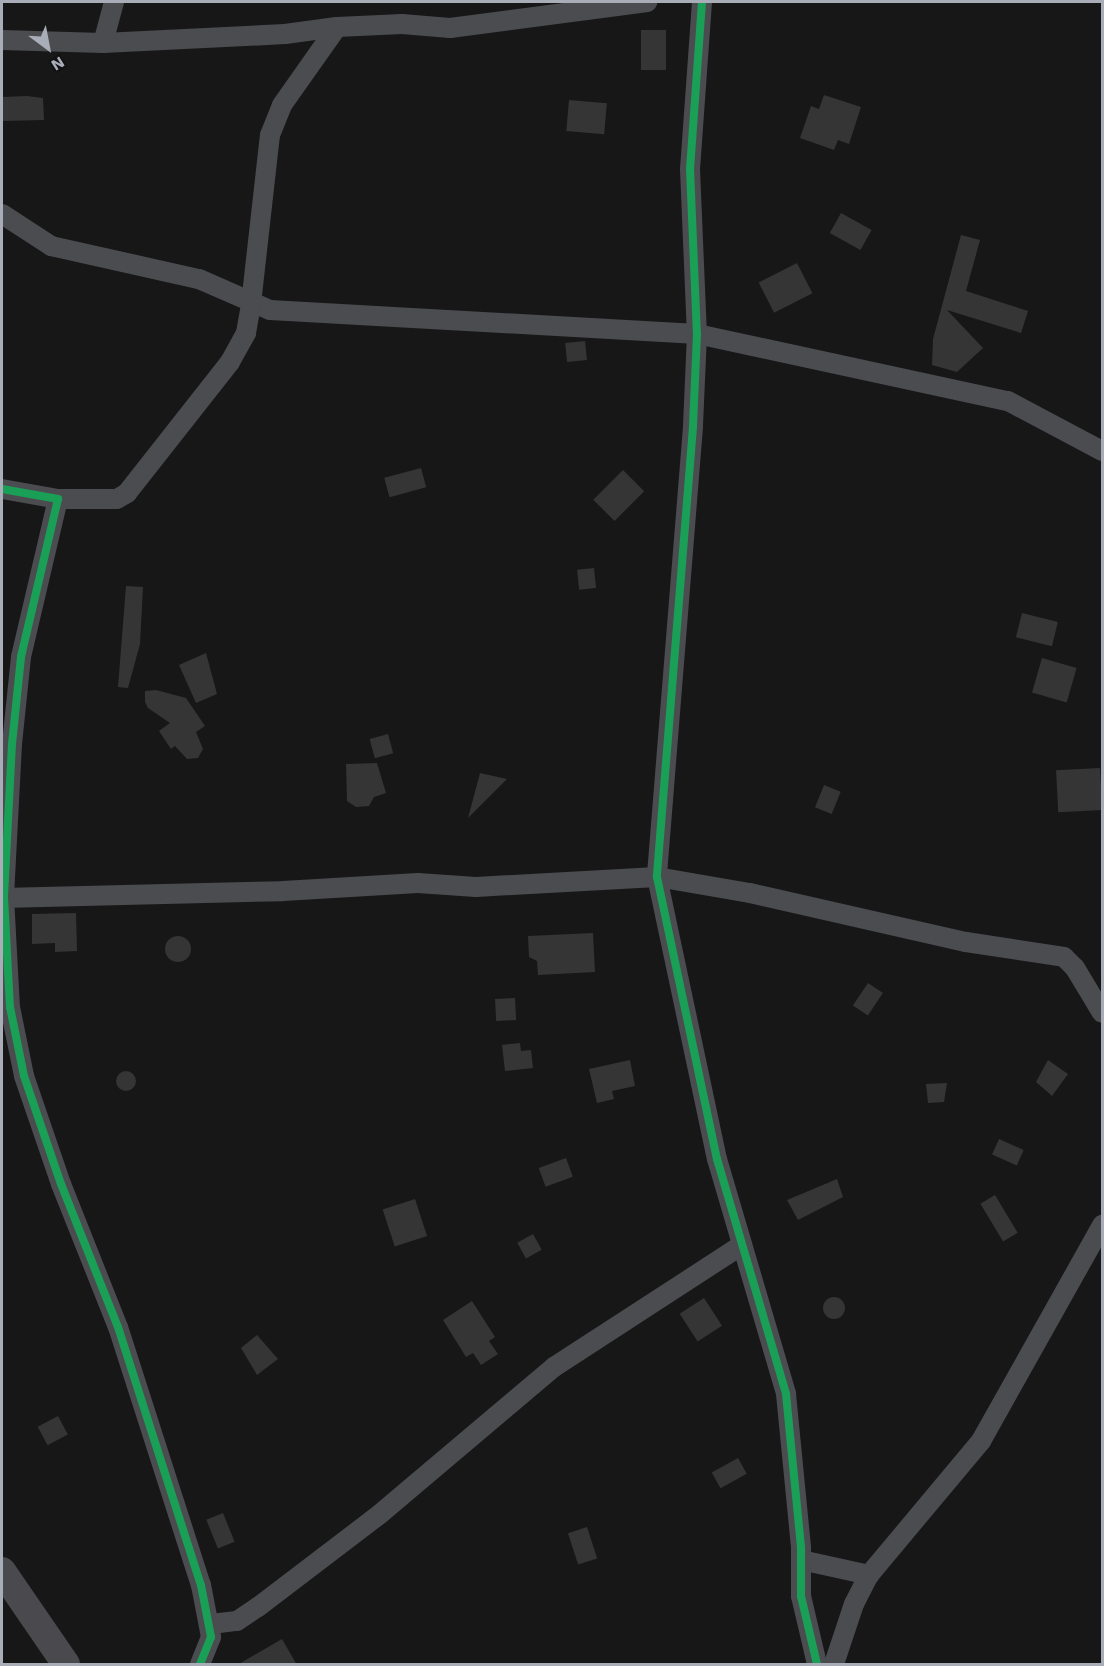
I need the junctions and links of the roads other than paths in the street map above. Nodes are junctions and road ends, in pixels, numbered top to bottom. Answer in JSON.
{"nodes":[{"id":1,"x":114,"y":2,"type":"edge"},
{"id":2,"x":647,"y":2,"type":"edge"},
{"id":3,"x":702,"y":2,"type":"edge"},
{"id":4,"x":337,"y":27,"type":"junction"},
{"id":5,"x":2,"y":40,"type":"edge"},
{"id":6,"x":104,"y":43,"type":"junction"},
{"id":7,"x":2,"y":214,"type":"edge"},
{"id":8,"x":251,"y":304,"type":"junction"},
{"id":9,"x":697,"y":334,"type":"junction"},
{"id":10,"x":1102,"y":451,"type":"edge"},
{"id":11,"x":2,"y":489,"type":"edge"},
{"id":12,"x":58,"y":499,"type":"junction"},
{"id":13,"x":657,"y":878,"type":"junction"},
{"id":14,"x":3,"y":898,"type":"edge"},
{"id":15,"x":1102,"y":1013,"type":"edge"},
{"id":16,"x":1102,"y":1225,"type":"edge"},
{"id":17,"x":742,"y":1245,"type":"junction"},
{"id":18,"x":801,"y":1560,"type":"junction"},
{"id":19,"x":2,"y":1571,"type":"edge"},
{"id":20,"x":869,"y":1575,"type":"junction"},
{"id":21,"x":211,"y":1624,"type":"junction"},
{"id":22,"x":66,"y":1665,"type":"edge"},
{"id":23,"x":200,"y":1665,"type":"edge"},
{"id":24,"x":817,"y":1665,"type":"edge"},
{"id":25,"x":834,"y":1665,"type":"edge"}],
"edges":[{"from":1,"to":6,"type":"street"},
{"from":2,"to":4,"type":"street"},
{"from":3,"to":9,"type":"street"},
{"from":4,"to":6,"type":"street"},
{"from":4,"to":8,"type":"street"},
{"from":5,"to":6,"type":"street"},
{"from":7,"to":8,"type":"street"},
{"from":8,"to":9,"type":"street"},
{"from":8,"to":12,"type":"street"},
{"from":9,"to":10,"type":"street"},
{"from":9,"to":13,"type":"street"},
{"from":11,"to":12,"type":"street"},
{"from":12,"to":14,"type":"street"},
{"from":13,"to":14,"type":"street"},
{"from":13,"to":15,"type":"street"},
{"from":13,"to":17,"type":"street"},
{"from":14,"to":21,"type":"street"},
{"from":16,"to":20,"type":"street"},
{"from":17,"to":18,"type":"street"},
{"from":17,"to":21,"type":"street"},
{"from":18,"to":20,"type":"street"},
{"from":18,"to":24,"type":"street"},
{"from":19,"to":22,"type":"street"},
{"from":20,"to":25,"type":"street"},
{"from":21,"to":23,"type":"street"}]}
